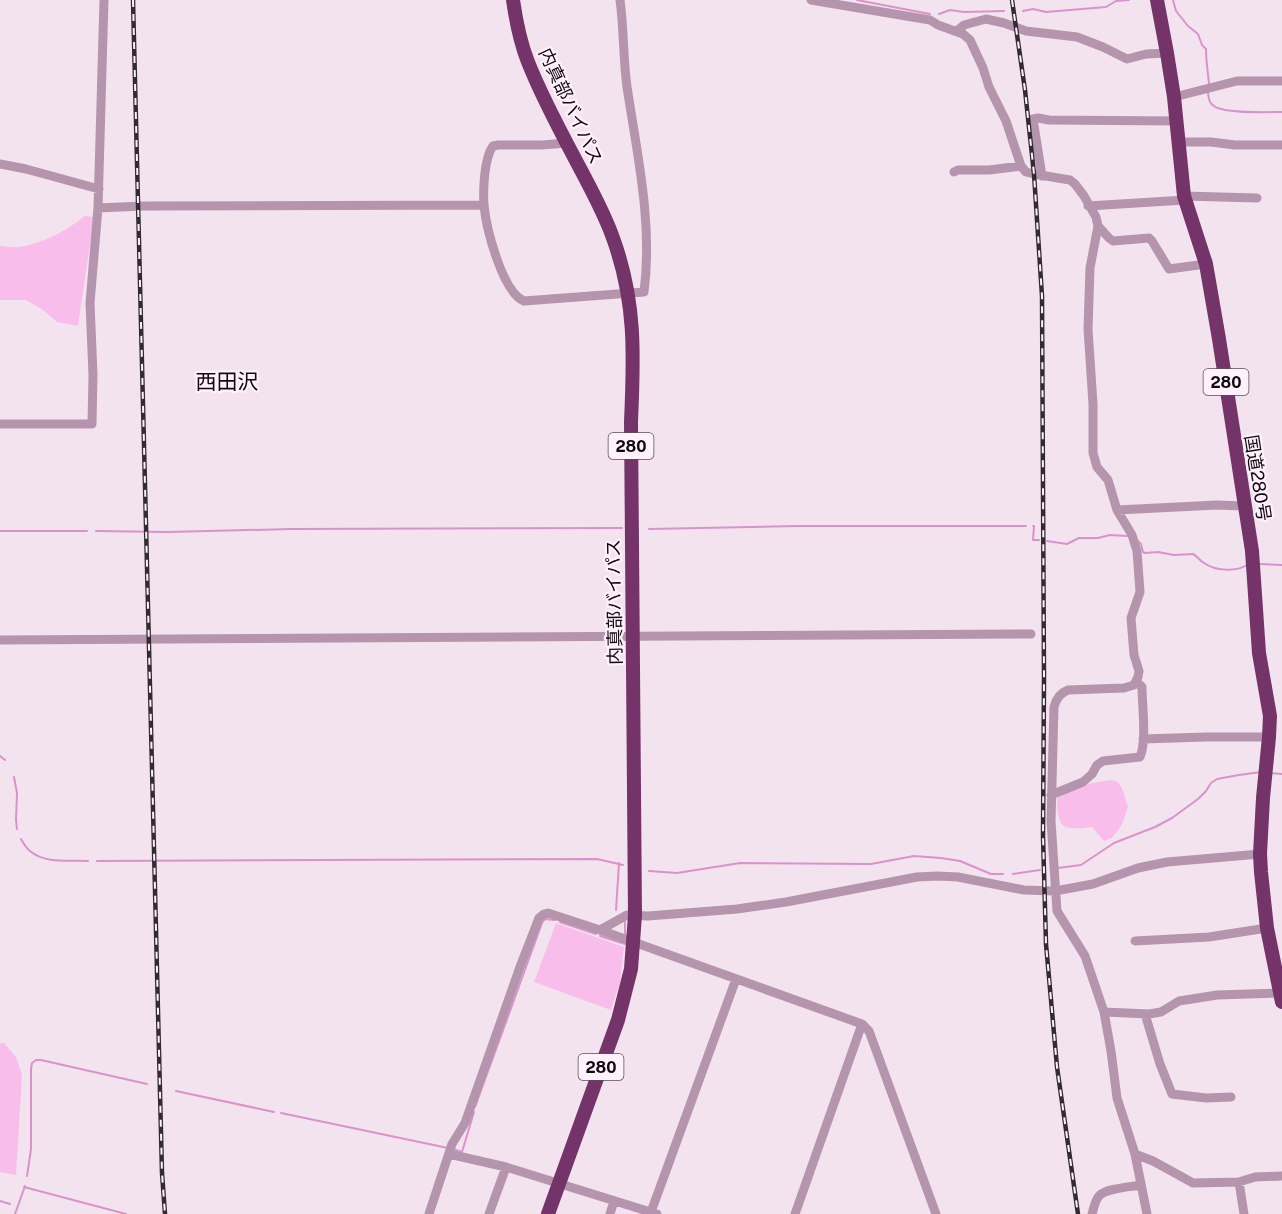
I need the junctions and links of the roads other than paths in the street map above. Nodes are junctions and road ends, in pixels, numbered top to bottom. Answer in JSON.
{"nodes":[{"id":1,"x":104,"y":0,"type":"edge"},
{"id":2,"x":513,"y":0,"type":"edge"},
{"id":3,"x":620,"y":0,"type":"edge"},
{"id":4,"x":811,"y":0,"type":"edge"},
{"id":5,"x":1157,"y":0,"type":"edge"},
{"id":6,"x":957,"y":31,"type":"junction"},
{"id":7,"x":1167,"y":53,"type":"junction"},
{"id":8,"x":1282,"y":81,"type":"edge"},
{"id":9,"x":1174,"y":97,"type":"junction"},
{"id":10,"x":1176,"y":121,"type":"junction"},
{"id":11,"x":1178,"y":142,"type":"junction"},
{"id":12,"x":567,"y":143,"type":"junction"},
{"id":13,"x":1282,"y":145,"type":"edge"},
{"id":14,"x":0,"y":164,"type":"edge"},
{"id":15,"x":1021,"y":166,"type":"junction"},
{"id":16,"x":954,"y":172,"type":"dead end"},
{"id":17,"x":1042,"y":176,"type":"junction"},
{"id":18,"x":99,"y":189,"type":"junction"},
{"id":19,"x":1185,"y":198,"type":"junction"},
{"id":20,"x":1257,"y":198,"type":"dead end"},
{"id":21,"x":484,"y":205,"type":"junction"},
{"id":22,"x":1088,"y":206,"type":"junction"},
{"id":23,"x":98,"y":208,"type":"junction"},
{"id":24,"x":1098,"y":226,"type":"junction"},
{"id":25,"x":1206,"y":264,"type":"junction"},
{"id":26,"x":628,"y":293,"type":"junction"},
{"id":27,"x":0,"y":424,"type":"edge"},
{"id":28,"x":1244,"y":506,"type":"junction"},
{"id":29,"x":1117,"y":510,"type":"junction"},
{"id":30,"x":1031,"y":634,"type":"dead end"},
{"id":31,"x":633,"y":636,"type":"junction"},
{"id":32,"x":0,"y":640,"type":"edge"},
{"id":33,"x":1136,"y":681,"type":"junction"},
{"id":34,"x":1269,"y":737,"type":"junction"},
{"id":35,"x":1143,"y":739,"type":"junction"},
{"id":36,"x":1051,"y":795,"type":"junction"},
{"id":37,"x":1260,"y":855,"type":"junction"},
{"id":38,"x":1054,"y":891,"type":"junction"},
{"id":39,"x":635,"y":915,"type":"junction"},
{"id":40,"x":1267,"y":928,"type":"junction"},
{"id":41,"x":600,"y":930,"type":"junction"},
{"id":42,"x":1135,"y":941,"type":"dead end"},
{"id":43,"x":634,"y":942,"type":"junction"},
{"id":44,"x":735,"y":979,"type":"junction"},
{"id":45,"x":1281,"y":998,"type":"edge"},
{"id":46,"x":1104,"y":1012,"type":"junction"},
{"id":47,"x":1145,"y":1014,"type":"junction"},
{"id":48,"x":861,"y":1024,"type":"junction"},
{"id":49,"x":1231,"y":1097,"type":"dead end"},
{"id":50,"x":449,"y":1154,"type":"junction"},
{"id":51,"x":1135,"y":1154,"type":"junction"},
{"id":52,"x":506,"y":1167,"type":"junction"},
{"id":53,"x":1282,"y":1176,"type":"edge"},
{"id":54,"x":1239,"y":1182,"type":"junction"},
{"id":55,"x":559,"y":1184,"type":"junction"},
{"id":56,"x":1141,"y":1185,"type":"junction"},
{"id":57,"x":614,"y":1201,"type":"junction"},
{"id":58,"x":654,"y":1213,"type":"edge"},
{"id":59,"x":429,"y":1214,"type":"edge"},
{"id":60,"x":489,"y":1214,"type":"edge"},
{"id":61,"x":548,"y":1214,"type":"edge"},
{"id":62,"x":610,"y":1214,"type":"edge"},
{"id":63,"x":795,"y":1214,"type":"edge"},
{"id":64,"x":936,"y":1214,"type":"edge"},
{"id":65,"x":1092,"y":1214,"type":"edge"},
{"id":66,"x":1147,"y":1214,"type":"edge"},
{"id":67,"x":1244,"y":1214,"type":"edge"}],
"edges":[{"from":1,"to":18,"type":"street"},
{"from":2,"to":12,"type":"highway","name":"内真部バイパス","number":"280"},
{"from":3,"to":26,"type":"street"},
{"from":4,"to":6,"type":"street"},
{"from":5,"to":7,"type":"highway","name":"国道280号","number":"280"},
{"from":6,"to":7,"type":"street"},
{"from":6,"to":15,"type":"street"},
{"from":7,"to":9,"type":"highway","name":"国道280号","number":"280"},
{"from":8,"to":9,"type":"street"},
{"from":9,"to":10,"type":"highway","name":"国道280号","number":"280"},
{"from":10,"to":11,"type":"highway","name":"国道280号","number":"280"},
{"from":10,"to":17,"type":"street"},
{"from":11,"to":13,"type":"street"},
{"from":11,"to":19,"type":"highway","name":"国道280号","number":"280"},
{"from":12,"to":21,"type":"street"},
{"from":12,"to":26,"type":"highway","name":"内真部バイパス","number":"280"},
{"from":14,"to":18,"type":"street"},
{"from":15,"to":16,"type":"street"},
{"from":15,"to":17,"type":"street"},
{"from":17,"to":22,"type":"street"},
{"from":18,"to":23,"type":"street"},
{"from":19,"to":20,"type":"street"},
{"from":19,"to":22,"type":"street"},
{"from":19,"to":25,"type":"highway","name":"国道280号","number":"280"},
{"from":21,"to":23,"type":"street"},
{"from":21,"to":26,"type":"street"},
{"from":22,"to":24,"type":"street"},
{"from":23,"to":27,"type":"street"},
{"from":24,"to":25,"type":"street"},
{"from":24,"to":29,"type":"street"},
{"from":25,"to":28,"type":"highway","name":"国道280号","number":"280"},
{"from":26,"to":31,"type":"highway","name":"内真部バイパス","number":"280"},
{"from":28,"to":29,"type":"street"},
{"from":28,"to":34,"type":"highway","name":"国道280号","number":"280"},
{"from":29,"to":33,"type":"street"},
{"from":30,"to":31,"type":"street"},
{"from":31,"to":32,"type":"street"},
{"from":31,"to":39,"type":"highway","name":"内真部バイパス","number":"280"},
{"from":33,"to":35,"type":"street"},
{"from":33,"to":36,"type":"street"},
{"from":34,"to":35,"type":"street"},
{"from":34,"to":37,"type":"highway","name":"国道280号","number":"280"},
{"from":35,"to":36,"type":"street"},
{"from":36,"to":38,"type":"street"},
{"from":37,"to":38,"type":"street"},
{"from":37,"to":40,"type":"highway","name":"国道280号","number":"280"},
{"from":38,"to":39,"type":"street"},
{"from":38,"to":46,"type":"street"},
{"from":39,"to":41,"type":"street"},
{"from":39,"to":43,"type":"highway","name":"内真部バイパス","number":"280"},
{"from":40,"to":42,"type":"street"},
{"from":40,"to":45,"type":"highway","name":"国道280号","number":"280"},
{"from":41,"to":43,"type":"street"},
{"from":41,"to":50,"type":"street"},
{"from":43,"to":44,"type":"street"},
{"from":43,"to":55,"type":"highway","name":"内真部バイパス","number":"280"},
{"from":44,"to":48,"type":"street"},
{"from":44,"to":58,"type":"street"},
{"from":45,"to":47,"type":"street"},
{"from":46,"to":47,"type":"street"},
{"from":46,"to":51,"type":"street"},
{"from":47,"to":49,"type":"street"},
{"from":48,"to":63,"type":"street"},
{"from":48,"to":64,"type":"street"},
{"from":50,"to":52,"type":"street"},
{"from":50,"to":59,"type":"street"},
{"from":51,"to":54,"type":"street"},
{"from":51,"to":56,"type":"street"},
{"from":52,"to":55,"type":"street"},
{"from":52,"to":60,"type":"street"},
{"from":53,"to":54,"type":"street"},
{"from":54,"to":67,"type":"street"},
{"from":55,"to":57,"type":"street"},
{"from":55,"to":61,"type":"highway","name":"内真部バイパス","number":"280"},
{"from":56,"to":65,"type":"street"},
{"from":56,"to":66,"type":"street"},
{"from":57,"to":58,"type":"street"},
{"from":57,"to":62,"type":"street"}]}
